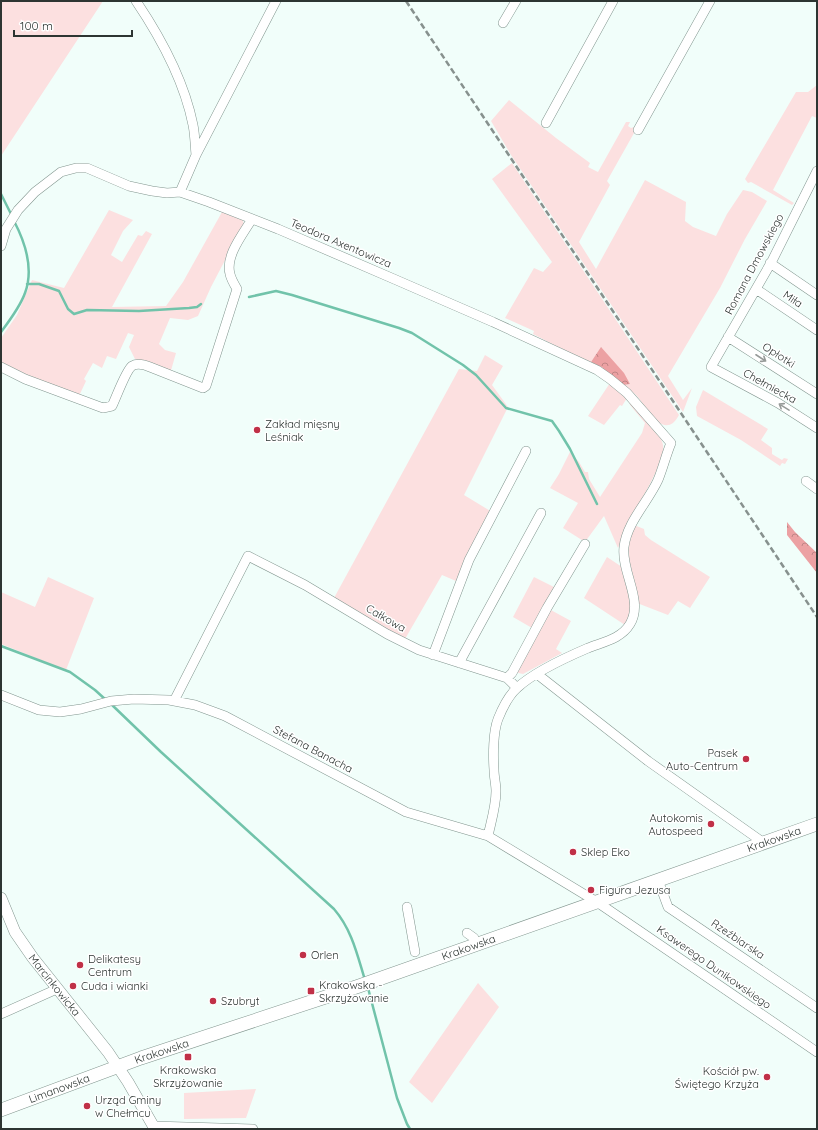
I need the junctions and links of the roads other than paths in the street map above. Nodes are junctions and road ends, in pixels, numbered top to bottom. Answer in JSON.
{"nodes":[{"id":1,"x":136,"y":1,"type":"edge"},
{"id":2,"x":276,"y":1,"type":"edge"},
{"id":3,"x":516,"y":1,"type":"edge"},
{"id":4,"x":612,"y":1,"type":"edge"},
{"id":5,"x":710,"y":1,"type":"edge"},
{"id":6,"x":503,"y":23,"type":"dead end"},
{"id":7,"x":546,"y":123,"type":"dead end"},
{"id":8,"x":638,"y":130,"type":"dead end"},
{"id":9,"x":196,"y":156,"type":"junction"},
{"id":10,"x":817,"y":170,"type":"edge"},
{"id":11,"x":180,"y":192,"type":"junction"},
{"id":12,"x":252,"y":219,"type":"junction"},
{"id":13,"x":1,"y":246,"type":"edge"},
{"id":14,"x":770,"y":263,"type":"junction"},
{"id":15,"x":756,"y":289,"type":"junction"},
{"id":16,"x":817,"y":294,"type":"edge"},
{"id":17,"x":817,"y":330,"type":"edge"},
{"id":18,"x":728,"y":336,"type":"junction"},
{"id":19,"x":1,"y":367,"type":"edge"},
{"id":20,"x":711,"y":368,"type":"joint"},
{"id":21,"x":817,"y":394,"type":"edge"},
{"id":22,"x":817,"y":428,"type":"edge"},
{"id":23,"x":526,"y":451,"type":"dead end"},
{"id":24,"x":806,"y":481,"type":"dead end"},
{"id":25,"x":817,"y":489,"type":"edge"},
{"id":26,"x":541,"y":513,"type":"dead end"},
{"id":27,"x":585,"y":544,"type":"dead end"},
{"id":28,"x":434,"y":655,"type":"junction"},
{"id":29,"x":459,"y":663,"type":"junction"},
{"id":30,"x":537,"y":674,"type":"junction"},
{"id":31,"x":507,"y":678,"type":"junction"},
{"id":32,"x":517,"y":688,"type":"junction"},
{"id":33,"x":1,"y":695,"type":"edge"},
{"id":34,"x":174,"y":701,"type":"junction"},
{"id":35,"x":817,"y":824,"type":"edge"},
{"id":36,"x":488,"y":836,"type":"junction"},
{"id":37,"x":764,"y":843,"type":"junction"},
{"id":38,"x":658,"y":880,"type":"junction"},
{"id":39,"x":1,"y":898,"type":"edge"},
{"id":40,"x":597,"y":902,"type":"junction"},
{"id":41,"x":407,"y":907,"type":"dead end"},
{"id":42,"x":415,"y":952,"type":"dead end"},
{"id":43,"x":58,"y":988,"type":"junction"},
{"id":44,"x":817,"y":1008,"type":"edge"},
{"id":45,"x":1,"y":1014,"type":"edge"},
{"id":46,"x":817,"y":1052,"type":"edge"},
{"id":47,"x":118,"y":1067,"type":"junction"},
{"id":48,"x":1,"y":1110,"type":"edge"},
{"id":49,"x":154,"y":1127,"type":"edge"},
{"id":50,"x":254,"y":1129,"type":"edge"}],
"edges":[{"from":1,"to":9,"type":"street"},
{"from":2,"to":9,"type":"street"},
{"from":3,"to":6,"type":"street"},
{"from":4,"to":7,"type":"street"},
{"from":5,"to":8,"type":"street"},
{"from":9,"to":11,"type":"street"},
{"from":10,"to":14,"type":"street","name":"Romana Dmowskiego"},
{"from":11,"to":12,"type":"street","name":"Teodora Axentowicza"},
{"from":11,"to":13,"type":"street","name":"Teodora Axentowicza"},
{"from":12,"to":19,"type":"street"},
{"from":12,"to":30,"type":"street","name":"Teodora Axentowicza"},
{"from":14,"to":15,"type":"street","name":"Romana Dmowskiego"},
{"from":14,"to":16,"type":"street"},
{"from":15,"to":17,"type":"street","name":"Miła"},
{"from":15,"to":18,"type":"street","name":"Romana Dmowskiego"},
{"from":18,"to":20,"type":"street","name":"Romana Dmowskiego"},
{"from":18,"to":21,"type":"street","name":"Opłotki","one_way":true},
{"from":22,"to":20,"type":"street","name":"Chełmiecka","one_way":true},
{"from":23,"to":28,"type":"street"},
{"from":24,"to":25,"type":"street"},
{"from":26,"to":29,"type":"street"},
{"from":27,"to":31,"type":"street"},
{"from":28,"to":29,"type":"street","name":"Całkowa"},
{"from":28,"to":34,"type":"street","name":"Całkowa"},
{"from":29,"to":31,"type":"street","name":"Całkowa"},
{"from":30,"to":32,"type":"street"},
{"from":30,"to":37,"type":"street"},
{"from":31,"to":32,"type":"street","name":"Całkowa"},
{"from":32,"to":36,"type":"street"},
{"from":33,"to":34,"type":"street","name":"Stefana Banacha"},
{"from":34,"to":36,"type":"street","name":"Stefana Banacha"},
{"from":35,"to":37,"type":"main road","name":"Krakowska"},
{"from":36,"to":40,"type":"street","name":"Stefana Banacha"},
{"from":37,"to":38,"type":"main road","name":"Krakowska"},
{"from":38,"to":40,"type":"main road","name":"Krakowska"},
{"from":38,"to":44,"type":"street","name":"Rzeźbiarska"},
{"from":39,"to":43,"type":"street","name":"Marcinkowicka"},
{"from":40,"to":46,"type":"street","name":"Ksawerego Dunikowskiego"},
{"from":40,"to":47,"type":"main road","name":"Krakowska"},
{"from":41,"to":42,"type":"street"},
{"from":43,"to":45,"type":"street"},
{"from":43,"to":47,"type":"street","name":"Marcinkowicka"},
{"from":47,"to":48,"type":"main road","name":"Limanowska"},
{"from":47,"to":49,"type":"street","name":"Marcinkowicka"},
{"from":49,"to":50,"type":"street"}]}
